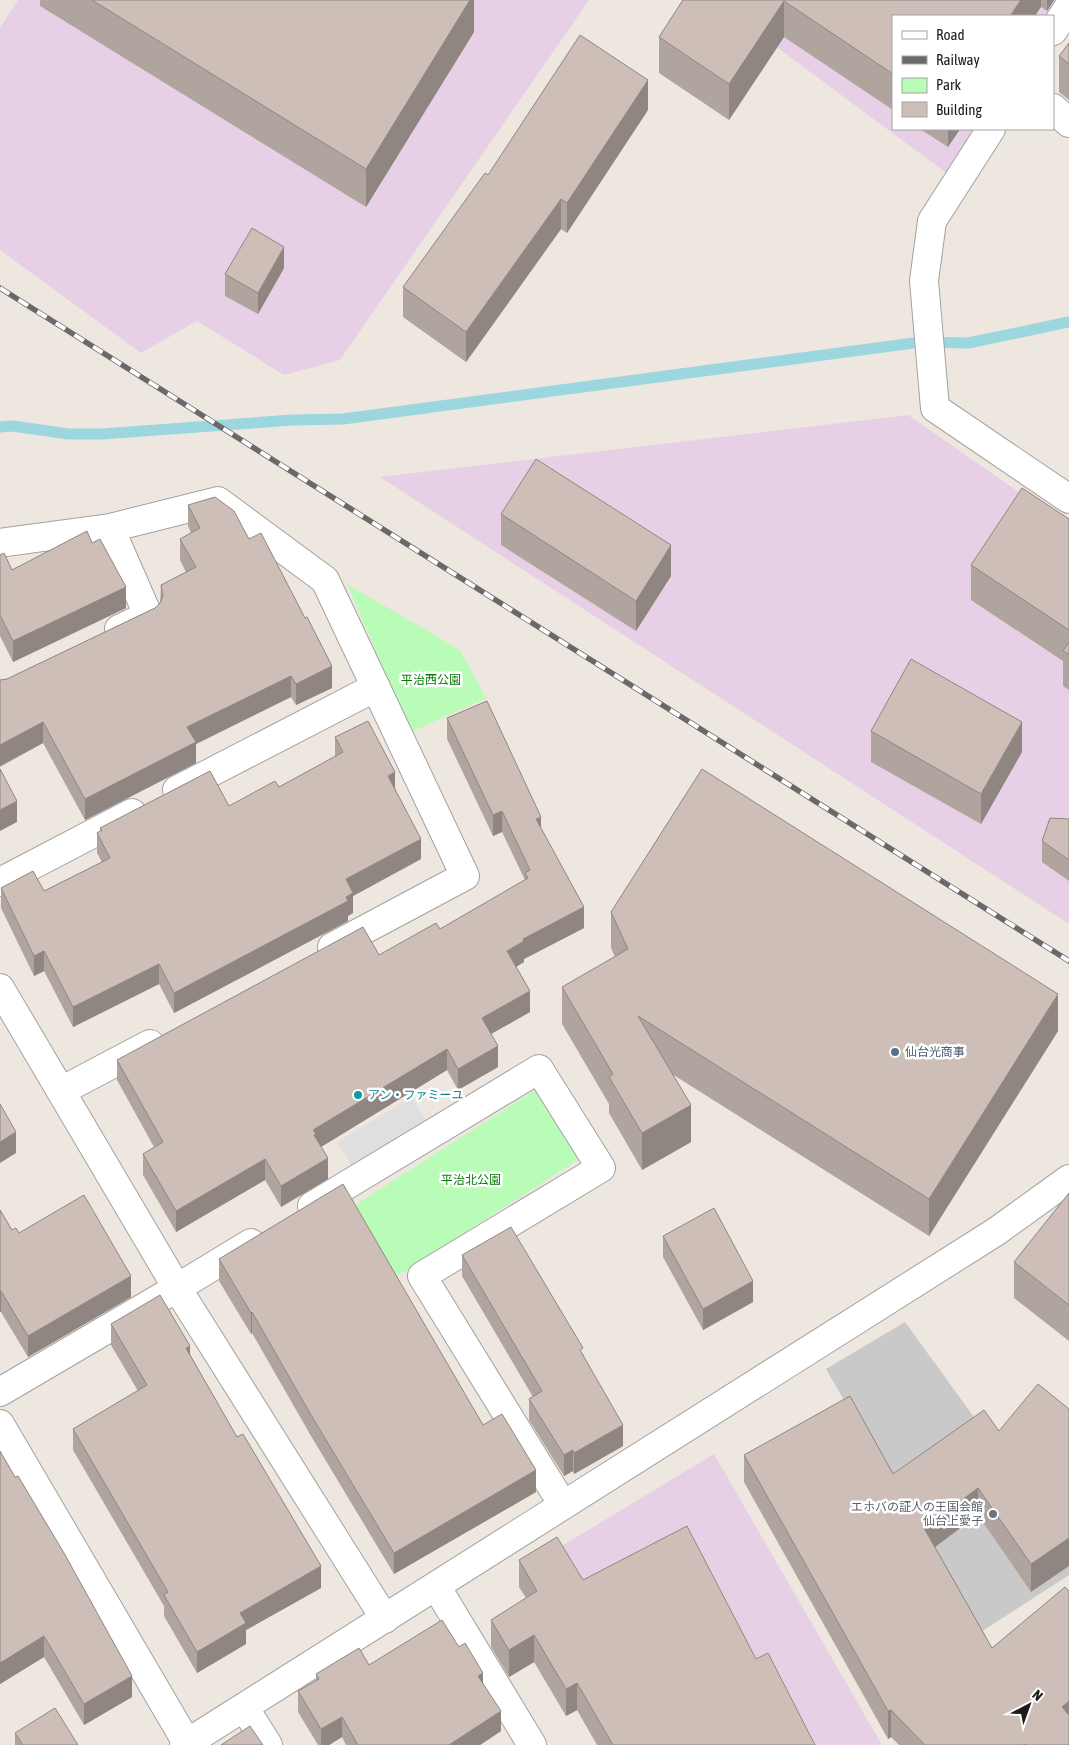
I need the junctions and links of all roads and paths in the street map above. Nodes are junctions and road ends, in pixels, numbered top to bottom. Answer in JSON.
{"nodes":[{"id":1,"x":1069,"y":6,"type":"edge"},
{"id":2,"x":1054,"y":29,"type":"edge"},
{"id":3,"x":1054,"y":109,"type":"edge"},
{"id":4,"x":1069,"y":123,"type":"edge"},
{"id":5,"x":990,"y":130,"type":"edge"},
{"id":6,"x":1069,"y":499,"type":"edge"},
{"id":7,"x":110,"y":528,"type":"junction"},
{"id":8,"x":0,"y":543,"type":"edge"},
{"id":9,"x":96,"y":640,"type":"edge"},
{"id":10,"x":376,"y":687,"type":"junction"},
{"id":11,"x":0,"y":882,"type":"edge"},
{"id":12,"x":307,"y":960,"type":"edge"},
{"id":13,"x":0,"y":988,"type":"edge"},
{"id":14,"x":175,"y":1031,"type":"edge"},
{"id":15,"x":61,"y":1092,"type":"junction"},
{"id":16,"x":1069,"y":1179,"type":"edge"},
{"id":17,"x":295,"y":1217,"type":"edge"},
{"id":18,"x":269,"y":1232,"type":"edge"},
{"id":19,"x":177,"y":1288,"type":"junction"},
{"id":20,"x":0,"y":1392,"type":"edge"},
{"id":21,"x":0,"y":1424,"type":"edge"},
{"id":22,"x":564,"y":1506,"type":"junction"},
{"id":23,"x":436,"y":1586,"type":"junction"},
{"id":24,"x":385,"y":1619,"type":"junction"},
{"id":25,"x":244,"y":1707,"type":"junction"},
{"id":26,"x":186,"y":1744,"type":"edge"},
{"id":27,"x":268,"y":1745,"type":"edge"},
{"id":28,"x":532,"y":1745,"type":"edge"}],
"edges":[{"from":1,"to":2,"type":"street"},
{"from":3,"to":4,"type":"street"},
{"from":5,"to":6,"type":"street"},
{"from":7,"to":8,"type":"street"},
{"from":7,"to":9,"type":"street"},
{"from":7,"to":10,"type":"street"},
{"from":10,"to":11,"type":"street"},
{"from":10,"to":12,"type":"street"},
{"from":13,"to":15,"type":"street"},
{"from":14,"to":15,"type":"street"},
{"from":15,"to":19,"type":"street"},
{"from":16,"to":22,"type":"street"},
{"from":17,"to":22,"type":"street"},
{"from":18,"to":19,"type":"street"},
{"from":19,"to":20,"type":"street"},
{"from":19,"to":24,"type":"street"},
{"from":21,"to":26,"type":"street"},
{"from":22,"to":23,"type":"street"},
{"from":23,"to":24,"type":"street"},
{"from":23,"to":28,"type":"street"},
{"from":24,"to":25,"type":"street"},
{"from":25,"to":26,"type":"street"},
{"from":25,"to":27,"type":"street"}]}
